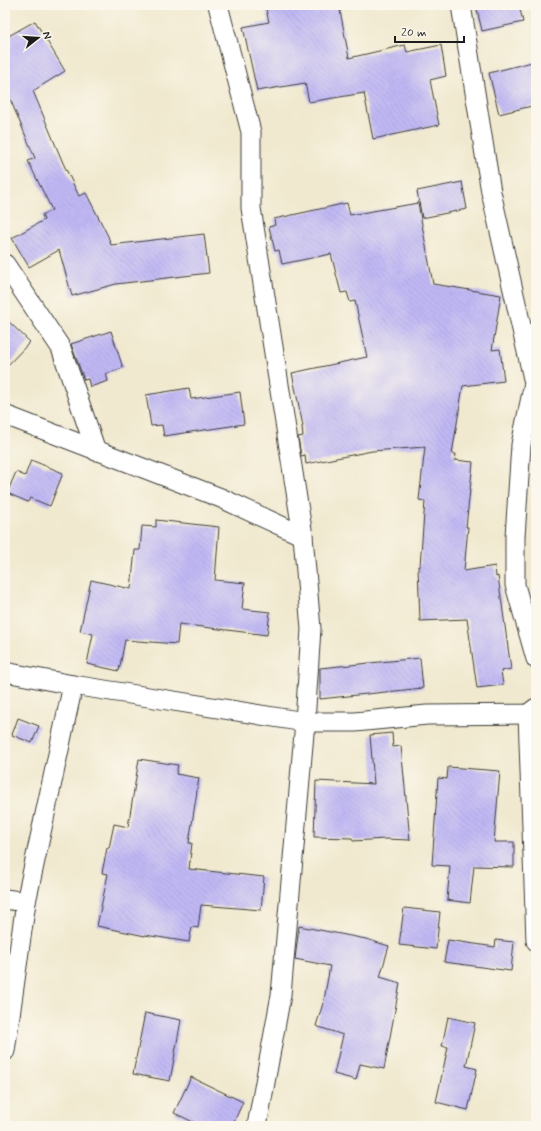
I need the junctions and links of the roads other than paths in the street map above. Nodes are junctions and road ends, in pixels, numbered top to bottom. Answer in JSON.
{"nodes":[{"id":1,"x":218,"y":5,"type":"edge"},
{"id":2,"x":462,"y":5,"type":"edge"},
{"id":3,"x":5,"y":264,"type":"edge"},
{"id":4,"x":5,"y":416,"type":"edge"},
{"id":5,"x":96,"y":451,"type":"junction"},
{"id":6,"x":303,"y":536,"type":"junction"},
{"id":7,"x":536,"y":659,"type":"edge"},
{"id":8,"x":5,"y":672,"type":"edge"},
{"id":9,"x":73,"y":685,"type":"junction"},
{"id":10,"x":532,"y":711,"type":"edge"},
{"id":11,"x":305,"y":722,"type":"junction"},
{"id":12,"x":5,"y":899,"type":"edge"},
{"id":13,"x":26,"y":902,"type":"junction"},
{"id":14,"x":536,"y":941,"type":"edge"},
{"id":15,"x":5,"y":1051,"type":"edge"},
{"id":16,"x":257,"y":1126,"type":"edge"}],
"edges":[{"from":1,"to":6,"type":"street"},
{"from":2,"to":7,"type":"street"},
{"from":3,"to":5,"type":"street"},
{"from":4,"to":5,"type":"street"},
{"from":5,"to":6,"type":"street"},
{"from":6,"to":11,"type":"street"},
{"from":8,"to":9,"type":"street"},
{"from":9,"to":11,"type":"street"},
{"from":9,"to":13,"type":"street"},
{"from":10,"to":11,"type":"street"},
{"from":10,"to":14,"type":"street"},
{"from":11,"to":16,"type":"street"},
{"from":12,"to":13,"type":"street"},
{"from":13,"to":15,"type":"street"}]}
